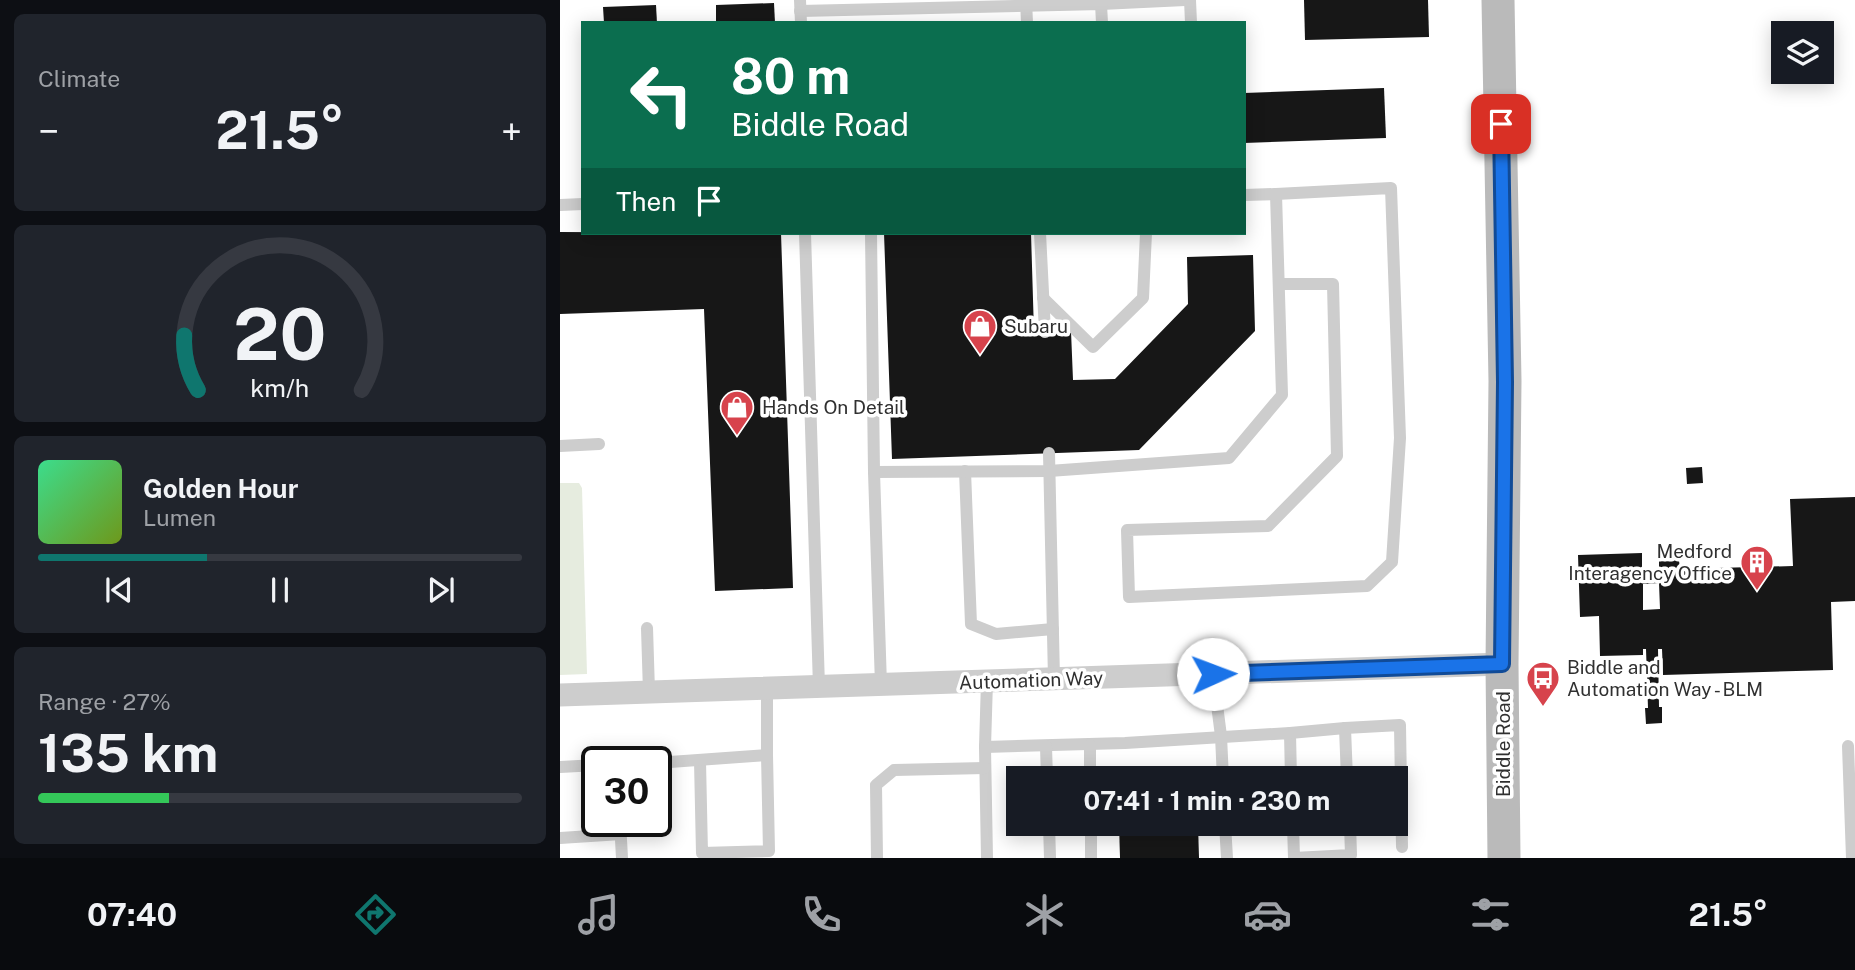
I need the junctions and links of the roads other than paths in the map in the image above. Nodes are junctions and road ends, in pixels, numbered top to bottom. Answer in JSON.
{"nodes":[{"id":1,"x":1188,"y":0,"type":"edge"},
{"id":2,"x":1498,"y":0,"type":"edge"},
{"id":3,"x":1026,"y":4,"type":"edge"},
{"id":4,"x":1101,"y":5,"type":"junction"},
{"id":5,"x":800,"y":11,"type":"edge"},
{"id":6,"x":1102,"y":21,"type":"edge"},
{"id":7,"x":1191,"y":21,"type":"edge"},
{"id":8,"x":1276,"y":194,"type":"junction"},
{"id":9,"x":1246,"y":195,"type":"edge"},
{"id":10,"x":581,"y":204,"type":"edge"},
{"id":11,"x":560,"y":205,"type":"edge"},
{"id":12,"x":805,"y":235,"type":"edge"},
{"id":13,"x":871,"y":235,"type":"edge"},
{"id":14,"x":1040,"y":235,"type":"edge"},
{"id":15,"x":1146,"y":235,"type":"edge"},
{"id":16,"x":1279,"y":284,"type":"junction"},
{"id":17,"x":1043,"y":298,"type":"junction"},
{"id":18,"x":1045,"y":332,"type":"dead end"},
{"id":19,"x":600,"y":444,"type":"dead end"},
{"id":20,"x":560,"y":446,"type":"edge"},
{"id":21,"x":1049,"y":453,"type":"dead end"},
{"id":22,"x":965,"y":471,"type":"junction"},
{"id":23,"x":1049,"y":471,"type":"junction"},
{"id":24,"x":874,"y":472,"type":"junction"},
{"id":25,"x":647,"y":628,"type":"dead end"},
{"id":26,"x":1053,"y":629,"type":"junction"},
{"id":27,"x":1502,"y":664,"type":"junction"},
{"id":28,"x":1213,"y":674,"type":"junction"},
{"id":29,"x":1054,"y":679,"type":"junction"},
{"id":30,"x":987,"y":681,"type":"junction"},
{"id":31,"x":881,"y":685,"type":"junction"},
{"id":32,"x":819,"y":687,"type":"junction"},
{"id":33,"x":767,"y":688,"type":"junction"},
{"id":34,"x":649,"y":692,"type":"junction"},
{"id":35,"x":560,"y":695,"type":"edge"},
{"id":36,"x":1345,"y":727,"type":"junction"},
{"id":37,"x":1290,"y":733,"type":"junction"},
{"id":38,"x":1221,"y":736,"type":"junction"},
{"id":39,"x":1090,"y":744,"type":"junction"},
{"id":40,"x":1046,"y":746,"type":"junction"},
{"id":41,"x":1848,"y":746,"type":"dead end"},
{"id":42,"x":985,"y":747,"type":"junction"},
{"id":43,"x":767,"y":755,"type":"junction"},
{"id":44,"x":700,"y":761,"type":"junction"},
{"id":45,"x":672,"y":762,"type":"edge"},
{"id":46,"x":581,"y":766,"type":"edge"},
{"id":47,"x":1047,"y":766,"type":"edge"},
{"id":48,"x":1090,"y":766,"type":"edge"},
{"id":49,"x":1222,"y":766,"type":"edge"},
{"id":50,"x":1291,"y":766,"type":"edge"},
{"id":51,"x":1346,"y":766,"type":"edge"},
{"id":52,"x":560,"y":767,"type":"edge"},
{"id":53,"x":985,"y":768,"type":"junction"},
{"id":54,"x":581,"y":834,"type":"edge"},
{"id":55,"x":1049,"y":836,"type":"edge"},
{"id":56,"x":1091,"y":836,"type":"edge"},
{"id":57,"x":1226,"y":836,"type":"edge"},
{"id":58,"x":1293,"y":836,"type":"edge"},
{"id":59,"x":1350,"y":836,"type":"edge"},
{"id":60,"x":621,"y":837,"type":"edge"},
{"id":61,"x":560,"y":838,"type":"edge"},
{"id":62,"x":1402,"y":847,"type":"dead end"},
{"id":63,"x":622,"y":858,"type":"edge"},
{"id":64,"x":877,"y":858,"type":"edge"},
{"id":65,"x":987,"y":858,"type":"edge"},
{"id":66,"x":1050,"y":858,"type":"edge"},
{"id":67,"x":1091,"y":858,"type":"edge"},
{"id":68,"x":1227,"y":858,"type":"edge"},
{"id":69,"x":1504,"y":858,"type":"edge"},
{"id":70,"x":1852,"y":858,"type":"edge"}],
"edges":[{"from":1,"to":4,"type":"lane"},
{"from":1,"to":7,"type":"lane"},
{"from":2,"to":27,"type":"main road","name":"Biddle Road"},
{"from":3,"to":4,"type":"lane"},
{"from":3,"to":5,"type":"lane"},
{"from":4,"to":6,"type":"lane"},
{"from":8,"to":9,"type":"lane"},
{"from":8,"to":16,"type":"lane"},
{"from":8,"to":16,"type":"lane"},
{"from":10,"to":11,"type":"lane"},
{"from":12,"to":32,"type":"lane"},
{"from":13,"to":24,"type":"lane"},
{"from":14,"to":17,"type":"lane"},
{"from":15,"to":17,"type":"lane"},
{"from":16,"to":23,"type":"lane"},
{"from":17,"to":18,"type":"lane"},
{"from":19,"to":20,"type":"lane"},
{"from":21,"to":23,"type":"lane"},
{"from":22,"to":23,"type":"lane"},
{"from":22,"to":24,"type":"lane"},
{"from":22,"to":26,"type":"lane"},
{"from":23,"to":26,"type":"lane"},
{"from":24,"to":31,"type":"lane"},
{"from":25,"to":34,"type":"lane"},
{"from":26,"to":29,"type":"lane"},
{"from":27,"to":28,"type":"street","name":"Automation Way"},
{"from":27,"to":69,"type":"main road","name":"Biddle Road"},
{"from":28,"to":29,"type":"street","name":"Automation Way"},
{"from":28,"to":38,"type":"lane"},
{"from":29,"to":30,"type":"street","name":"Automation Way"},
{"from":30,"to":31,"type":"street","name":"Automation Way"},
{"from":30,"to":42,"type":"lane"},
{"from":31,"to":32,"type":"street","name":"Automation Way"},
{"from":32,"to":33,"type":"street","name":"Automation Way"},
{"from":33,"to":34,"type":"street","name":"Automation Way"},
{"from":33,"to":43,"type":"lane"},
{"from":34,"to":35,"type":"street","name":"Automation Way"},
{"from":36,"to":37,"type":"lane"},
{"from":36,"to":51,"type":"lane"},
{"from":36,"to":62,"type":"lane"},
{"from":37,"to":38,"type":"lane"},
{"from":37,"to":50,"type":"lane"},
{"from":38,"to":39,"type":"lane"},
{"from":38,"to":49,"type":"lane"},
{"from":39,"to":40,"type":"lane"},
{"from":39,"to":48,"type":"lane"},
{"from":40,"to":42,"type":"lane"},
{"from":40,"to":47,"type":"lane"},
{"from":41,"to":70,"type":"lane"},
{"from":42,"to":53,"type":"lane"},
{"from":43,"to":44,"type":"lane"},
{"from":43,"to":44,"type":"lane"},
{"from":44,"to":45,"type":"lane"},
{"from":46,"to":52,"type":"lane"},
{"from":53,"to":64,"type":"lane"},
{"from":53,"to":65,"type":"lane"},
{"from":54,"to":61,"type":"lane"},
{"from":55,"to":66,"type":"lane"},
{"from":56,"to":67,"type":"lane"},
{"from":57,"to":68,"type":"lane"},
{"from":58,"to":59,"type":"lane"},
{"from":60,"to":63,"type":"lane"}]}
